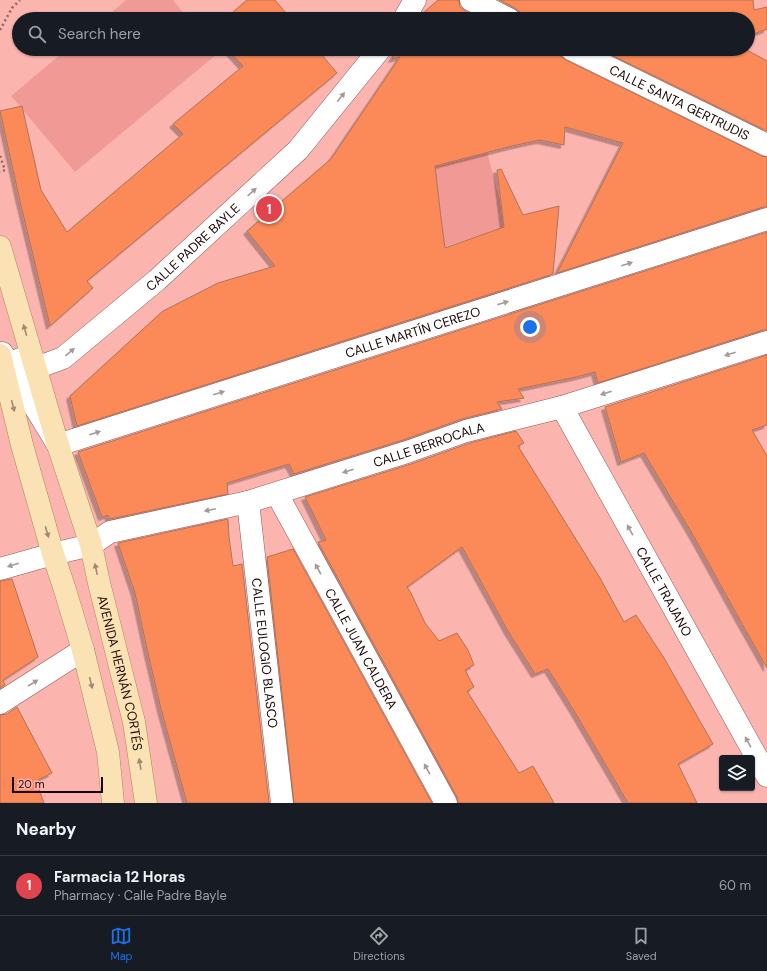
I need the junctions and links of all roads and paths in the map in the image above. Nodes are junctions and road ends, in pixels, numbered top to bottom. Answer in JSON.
{"nodes":[{"id":1,"x":20,"y":0,"type":"edge"},
{"id":2,"x":416,"y":0,"type":"edge"},
{"id":3,"x":471,"y":0,"type":"edge"},
{"id":4,"x":408,"y":12,"type":"edge"},
{"id":5,"x":495,"y":12,"type":"edge"},
{"id":6,"x":0,"y":30,"type":"edge"},
{"id":7,"x":374,"y":56,"type":"edge"},
{"id":8,"x":585,"y":56,"type":"edge"},
{"id":9,"x":767,"y":145,"type":"edge"},
{"id":10,"x":0,"y":156,"type":"edge"},
{"id":11,"x":0,"y":172,"type":"edge"},
{"id":12,"x":767,"y":219,"type":"edge"},
{"id":13,"x":0,"y":246,"type":"edge"},
{"id":14,"x":8,"y":274,"type":"junction"},
{"id":15,"x":0,"y":294,"type":"edge"},
{"id":16,"x":767,"y":342,"type":"edge"},
{"id":17,"x":0,"y":349,"type":"edge"},
{"id":18,"x":0,"y":355,"type":"edge"},
{"id":19,"x":36,"y":368,"type":"junction"},
{"id":20,"x":562,"y":408,"type":"junction"},
{"id":21,"x":58,"y":445,"type":"junction"},
{"id":22,"x":277,"y":494,"type":"junction"},
{"id":23,"x":248,"y":502,"type":"junction"},
{"id":24,"x":91,"y":544,"type":"junction"},
{"id":25,"x":53,"y":554,"type":"junction"},
{"id":26,"x":0,"y":569,"type":"edge"},
{"id":27,"x":83,"y":650,"type":"junction"},
{"id":28,"x":0,"y":704,"type":"edge"},
{"id":29,"x":767,"y":776,"type":"edge"},
{"id":30,"x":113,"y":803,"type":"edge"},
{"id":31,"x":146,"y":803,"type":"edge"},
{"id":32,"x":282,"y":803,"type":"edge"},
{"id":33,"x":446,"y":803,"type":"edge"}],
"edges":[{"from":1,"to":6,"type":"path"},
{"from":2,"to":4,"type":"street"},
{"from":3,"to":5,"type":"street"},
{"from":19,"to":7,"type":"street","name":"CALLE PADRE BAYLE","one_way":true},
{"from":8,"to":9,"type":"street","name":"CALLE SANTA GERTRUDIS"},
{"from":10,"to":11,"type":"path"},
{"from":21,"to":12,"type":"street","name":"CALLE MARTÍN CEREZO","one_way":true},
{"from":13,"to":14,"type":"main road","name":"AVENIDA HERNÁN CORTÉS"},
{"from":14,"to":15,"type":"street"},
{"from":19,"to":14,"type":"main road","name":"AVENIDA HERNÁN CORTÉS","one_way":true},
{"from":16,"to":20,"type":"street","name":"CALLE BERROCALA","one_way":true},
{"from":17,"to":19,"type":"street","name":"AVENIDA HERNÁN CORTÉS"},
{"from":17,"to":21,"type":"street","name":"AVENIDA HERNÁN CORTÉS"},
{"from":18,"to":25,"type":"main road","one_way":true},
{"from":19,"to":21,"type":"main road","name":"AVENIDA HERNÁN CORTÉS"},
{"from":20,"to":22,"type":"street","name":"CALLE BERROCALA","one_way":true},
{"from":29,"to":20,"type":"street","name":"CALLE TRAJANO","one_way":true},
{"from":21,"to":24,"type":"main road","name":"AVENIDA HERNÁN CORTÉS"},
{"from":22,"to":23,"type":"street","name":"CALLE BERROCALA"},
{"from":33,"to":22,"type":"street","name":"CALLE JUAN CALDERA","one_way":true},
{"from":23,"to":24,"type":"street","name":"CALLE BERROCALA","one_way":true},
{"from":23,"to":32,"type":"street","name":"CALLE EULOGIO BLASCO"},
{"from":24,"to":25,"type":"street"},
{"from":31,"to":24,"type":"main road","name":"AVENIDA HERNÁN CORTÉS","one_way":true},
{"from":25,"to":26,"type":"street","one_way":true},
{"from":25,"to":27,"type":"main road"},
{"from":28,"to":27,"type":"street","one_way":true},
{"from":27,"to":30,"type":"main road","one_way":true}]}
